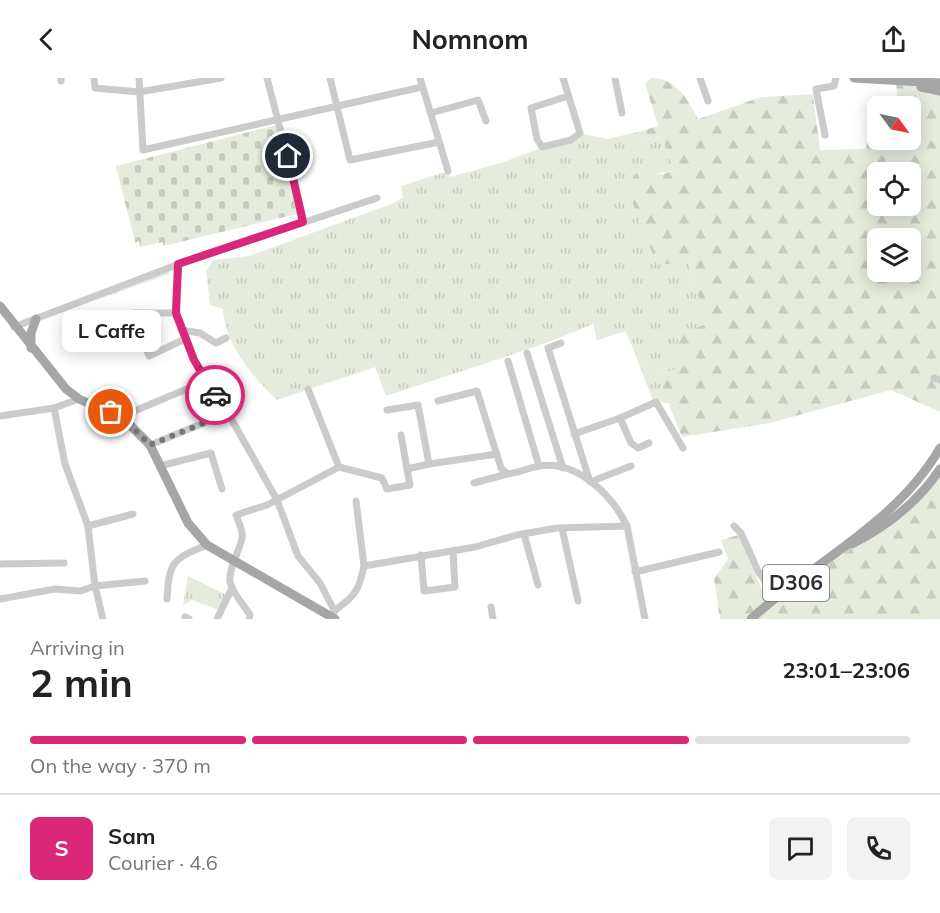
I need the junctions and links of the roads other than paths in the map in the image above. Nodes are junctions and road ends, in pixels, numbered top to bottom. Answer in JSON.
{"nodes":[{"id":1,"x":94,"y":78,"type":"edge"},
{"id":2,"x":139,"y":78,"type":"edge"},
{"id":3,"x":221,"y":78,"type":"edge"},
{"id":4,"x":267,"y":78,"type":"edge"},
{"id":5,"x":330,"y":78,"type":"edge"},
{"id":6,"x":420,"y":78,"type":"edge"},
{"id":7,"x":563,"y":78,"type":"edge"},
{"id":8,"x":615,"y":78,"type":"edge"},
{"id":9,"x":700,"y":78,"type":"edge"},
{"id":10,"x":836,"y":78,"type":"edge"},
{"id":11,"x":854,"y":78,"type":"edge"},
{"id":12,"x":905,"y":83,"type":"junction"},
{"id":13,"x":940,"y":83,"type":"edge"},
{"id":14,"x":422,"y":87,"type":"junction"},
{"id":15,"x":940,"y":91,"type":"edge"},
{"id":16,"x":139,"y":92,"type":"junction"},
{"id":17,"x":568,"y":96,"type":"junction"},
{"id":18,"x":708,"y":101,"type":"dead end"},
{"id":19,"x":337,"y":107,"type":"junction"},
{"id":20,"x":431,"y":113,"type":"junction"},
{"id":21,"x":622,"y":113,"type":"dead end"},
{"id":22,"x":279,"y":119,"type":"junction"},
{"id":23,"x":486,"y":121,"type":"dead end"},
{"id":24,"x":825,"y":135,"type":"dead end"},
{"id":25,"x":439,"y":142,"type":"junction"},
{"id":26,"x":448,"y":171,"type":"dead end"},
{"id":27,"x":377,"y":198,"type":"dead end"},
{"id":28,"x":303,"y":222,"type":"junction"},
{"id":29,"x":178,"y":264,"type":"junction"},
{"id":30,"x":2,"y":313,"type":"edge"},
{"id":31,"x":176,"y":313,"type":"junction"},
{"id":32,"x":36,"y":319,"type":"junction"},
{"id":33,"x":14,"y":327,"type":"junction"},
{"id":34,"x":181,"y":330,"type":"junction"},
{"id":35,"x":226,"y":338,"type":"dead end"},
{"id":36,"x":185,"y":339,"type":"junction"},
{"id":37,"x":561,"y":343,"type":"dead end"},
{"id":38,"x":31,"y":348,"type":"junction"},
{"id":39,"x":527,"y":353,"type":"dead end"},
{"id":40,"x":508,"y":361,"type":"dead end"},
{"id":41,"x":189,"y":388,"type":"dead end"},
{"id":42,"x":308,"y":389,"type":"dead end"},
{"id":43,"x":79,"y":399,"type":"junction"},
{"id":44,"x":438,"y":401,"type":"dead end"},
{"id":45,"x":54,"y":408,"type":"junction"},
{"id":46,"x":387,"y":410,"type":"dead end"},
{"id":47,"x":228,"y":413,"type":"junction"},
{"id":48,"x":0,"y":416,"type":"edge"},
{"id":49,"x":620,"y":418,"type":"junction"},
{"id":50,"x":124,"y":419,"type":"junction"},
{"id":51,"x":574,"y":434,"type":"junction"},
{"id":52,"x":400,"y":435,"type":"dead end"},
{"id":53,"x":650,"y":443,"type":"dead end"},
{"id":54,"x":150,"y":445,"type":"junction"},
{"id":55,"x":683,"y":448,"type":"dead end"},
{"id":56,"x":940,"y":448,"type":"edge"},
{"id":57,"x":496,"y":454,"type":"junction"},
{"id":58,"x":429,"y":464,"type":"junction"},
{"id":59,"x":160,"y":466,"type":"junction"},
{"id":60,"x":538,"y":466,"type":"junction"},
{"id":61,"x":631,"y":466,"type":"dead end"},
{"id":62,"x":339,"y":467,"type":"junction"},
{"id":63,"x":563,"y":468,"type":"junction"},
{"id":64,"x":407,"y":469,"type":"junction"},
{"id":65,"x":940,"y":469,"type":"edge"},
{"id":66,"x":507,"y":474,"type":"junction"},
{"id":67,"x":590,"y":482,"type":"junction"},
{"id":68,"x":474,"y":483,"type":"dead end"},
{"id":69,"x":222,"y":489,"type":"dead end"},
{"id":70,"x":277,"y":500,"type":"junction"},
{"id":71,"x":356,"y":501,"type":"dead end"},
{"id":72,"x":133,"y":514,"type":"dead end"},
{"id":73,"x":88,"y":526,"type":"junction"},
{"id":74,"x":627,"y":526,"type":"junction"},
{"id":75,"x":734,"y":526,"type":"dead end"},
{"id":76,"x":562,"y":528,"type":"junction"},
{"id":77,"x":524,"y":534,"type":"junction"},
{"id":78,"x":207,"y":545,"type":"junction"},
{"id":79,"x":842,"y":549,"type":"junction"},
{"id":80,"x":453,"y":551,"type":"junction"},
{"id":81,"x":719,"y":552,"type":"dead end"},
{"id":82,"x":421,"y":555,"type":"junction"},
{"id":83,"x":64,"y":563,"type":"dead end"},
{"id":84,"x":236,"y":563,"type":"junction"},
{"id":85,"x":0,"y":564,"type":"edge"},
{"id":86,"x":364,"y":566,"type":"junction"},
{"id":87,"x":635,"y":572,"type":"junction"},
{"id":88,"x":145,"y":581,"type":"dead end"},
{"id":89,"x":538,"y":585,"type":"dead end"},
{"id":90,"x":95,"y":586,"type":"junction"},
{"id":91,"x":232,"y":588,"type":"junction"},
{"id":92,"x":776,"y":597,"type":"junction"},
{"id":93,"x":0,"y":599,"type":"edge"},
{"id":94,"x":167,"y":599,"type":"dead end"},
{"id":95,"x":578,"y":601,"type":"dead end"},
{"id":96,"x":491,"y":607,"type":"dead end"},
{"id":97,"x":334,"y":615,"type":"edge"},
{"id":98,"x":103,"y":619,"type":"edge"},
{"id":99,"x":217,"y":619,"type":"edge"},
{"id":100,"x":249,"y":619,"type":"edge"},
{"id":101,"x":493,"y":619,"type":"edge"},
{"id":102,"x":645,"y":619,"type":"edge"},
{"id":103,"x":751,"y":619,"type":"edge"}],
"edges":[{"from":1,"to":16,"type":"street"},
{"from":2,"to":16,"type":"street"},
{"from":3,"to":16,"type":"street"},
{"from":4,"to":22,"type":"street"},
{"from":5,"to":19,"type":"street"},
{"from":6,"to":14,"type":"street"},
{"from":7,"to":17,"type":"street"},
{"from":8,"to":21,"type":"street"},
{"from":9,"to":18,"type":"street"},
{"from":10,"to":24,"type":"street"},
{"from":11,"to":12,"type":"main road"},
{"from":12,"to":13,"type":"main road"},
{"from":12,"to":15,"type":"main road"},
{"from":14,"to":19,"type":"street"},
{"from":14,"to":20,"type":"street"},
{"from":16,"to":22,"type":"street"},
{"from":17,"to":17,"type":"street"},
{"from":19,"to":22,"type":"street"},
{"from":19,"to":25,"type":"street"},
{"from":20,"to":23,"type":"street"},
{"from":20,"to":25,"type":"street"},
{"from":22,"to":28,"type":"street"},
{"from":25,"to":26,"type":"street"},
{"from":27,"to":28,"type":"street"},
{"from":28,"to":29,"type":"street"},
{"from":29,"to":31,"type":"street"},
{"from":29,"to":32,"type":"street"},
{"from":30,"to":33,"type":"main road"},
{"from":31,"to":34,"type":"street"},
{"from":31,"to":36,"type":"street"},
{"from":32,"to":33,"type":"street"},
{"from":32,"to":38,"type":"main road"},
{"from":33,"to":38,"type":"main road"},
{"from":34,"to":35,"type":"street"},
{"from":34,"to":36,"type":"street"},
{"from":36,"to":47,"type":"street"},
{"from":37,"to":51,"type":"street"},
{"from":38,"to":43,"type":"main road"},
{"from":39,"to":63,"type":"street"},
{"from":40,"to":60,"type":"street"},
{"from":41,"to":50,"type":"street"},
{"from":42,"to":62,"type":"street"},
{"from":43,"to":45,"type":"street"},
{"from":43,"to":50,"type":"main road"},
{"from":44,"to":57,"type":"street"},
{"from":45,"to":48,"type":"street"},
{"from":45,"to":73,"type":"street"},
{"from":46,"to":58,"type":"street"},
{"from":47,"to":54,"type":"street"},
{"from":47,"to":70,"type":"street"},
{"from":49,"to":51,"type":"street"},
{"from":49,"to":53,"type":"street"},
{"from":49,"to":55,"type":"street"},
{"from":50,"to":54,"type":"main road"},
{"from":51,"to":67,"type":"street"},
{"from":52,"to":64,"type":"street"},
{"from":54,"to":59,"type":"main road"},
{"from":56,"to":79,"type":"main road","number":"D306"},
{"from":57,"to":58,"type":"street"},
{"from":57,"to":66,"type":"street"},
{"from":58,"to":64,"type":"street"},
{"from":59,"to":69,"type":"street"},
{"from":59,"to":78,"type":"main road"},
{"from":60,"to":63,"type":"street"},
{"from":60,"to":66,"type":"street"},
{"from":61,"to":67,"type":"street"},
{"from":62,"to":64,"type":"street"},
{"from":62,"to":70,"type":"street"},
{"from":63,"to":67,"type":"street"},
{"from":65,"to":79,"type":"main road","number":"D306"},
{"from":66,"to":68,"type":"street"},
{"from":67,"to":74,"type":"street"},
{"from":70,"to":84,"type":"street"},
{"from":70,"to":97,"type":"street"},
{"from":71,"to":86,"type":"street"},
{"from":72,"to":73,"type":"street"},
{"from":73,"to":90,"type":"street"},
{"from":74,"to":76,"type":"street"},
{"from":74,"to":87,"type":"street"},
{"from":75,"to":92,"type":"street"},
{"from":76,"to":77,"type":"street"},
{"from":76,"to":95,"type":"street"},
{"from":77,"to":80,"type":"street"},
{"from":77,"to":89,"type":"street"},
{"from":78,"to":84,"type":"main road"},
{"from":78,"to":94,"type":"street"},
{"from":79,"to":92,"type":"main road","number":"D306"},
{"from":80,"to":82,"type":"street"},
{"from":80,"to":82,"type":"street"},
{"from":81,"to":87,"type":"street"},
{"from":82,"to":86,"type":"street"},
{"from":83,"to":85,"type":"street"},
{"from":84,"to":91,"type":"street"},
{"from":84,"to":97,"type":"main road"},
{"from":86,"to":97,"type":"street"},
{"from":87,"to":102,"type":"street"},
{"from":88,"to":90,"type":"street"},
{"from":90,"to":93,"type":"street"},
{"from":90,"to":98,"type":"street"},
{"from":91,"to":99,"type":"street"},
{"from":91,"to":100,"type":"street"},
{"from":92,"to":103,"type":"main road","number":"D306"},
{"from":96,"to":101,"type":"street"}]}
